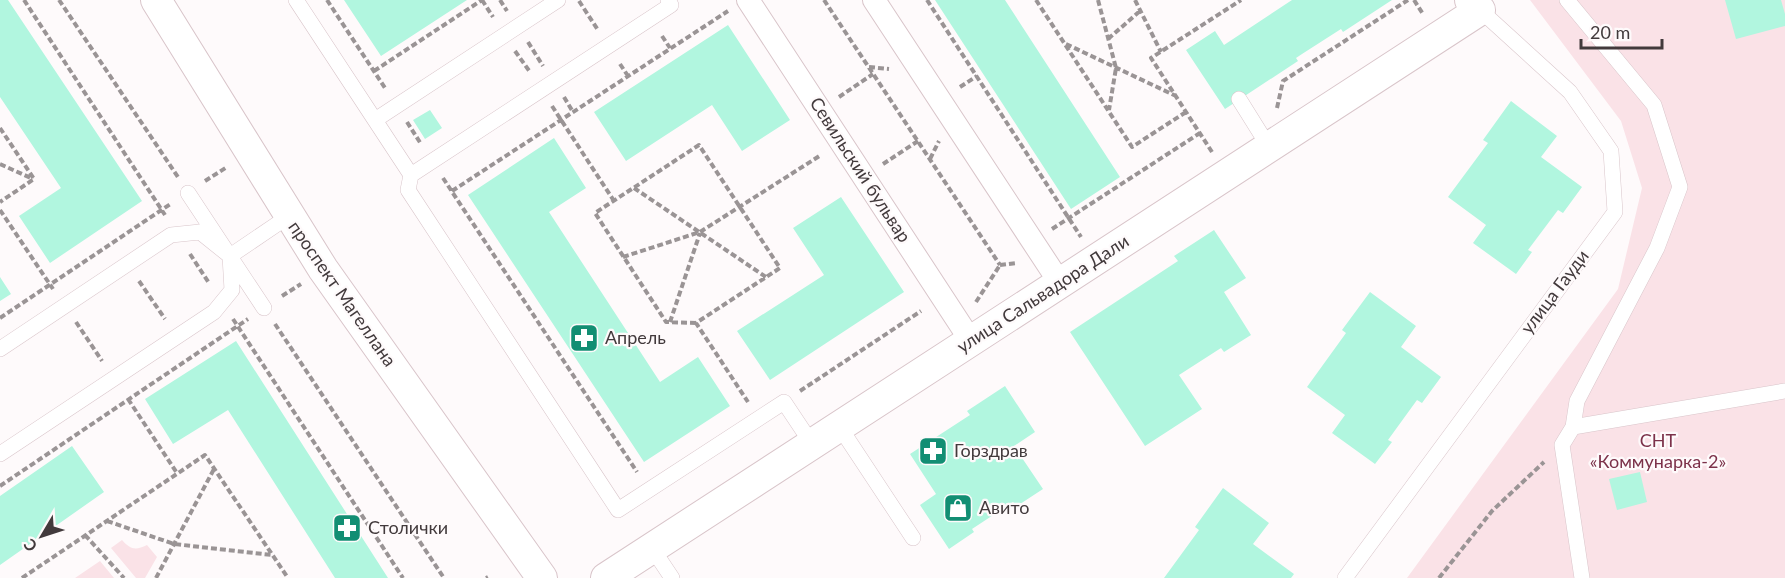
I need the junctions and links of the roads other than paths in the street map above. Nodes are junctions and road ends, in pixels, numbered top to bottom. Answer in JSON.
{"nodes":[{"id":1,"x":156,"y":0,"type":"edge"},
{"id":2,"x":296,"y":0,"type":"edge"},
{"id":3,"x":558,"y":0,"type":"edge"},
{"id":4,"x":668,"y":0,"type":"edge"},
{"id":5,"x":874,"y":0,"type":"edge"},
{"id":6,"x":1567,"y":0,"type":"edge"},
{"id":7,"x":741,"y":3,"type":"edge"},
{"id":8,"x":1475,"y":5,"type":"edge"},
{"id":9,"x":1239,"y":99,"type":"dead end"},
{"id":10,"x":375,"y":120,"type":"junction"},
{"id":11,"x":1269,"y":147,"type":"junction"},
{"id":12,"x":411,"y":175,"type":"junction"},
{"id":13,"x":188,"y":193,"type":"road end"},
{"id":14,"x":289,"y":216,"type":"junction"},
{"id":15,"x":230,"y":256,"type":"junction"},
{"id":16,"x":1060,"y":283,"type":"junction"},
{"id":17,"x":264,"y":308,"type":"road end"},
{"id":18,"x":966,"y":333,"type":"junction"},
{"id":19,"x":0,"y":349,"type":"edge"},
{"id":20,"x":1785,"y":391,"type":"edge"},
{"id":21,"x":839,"y":426,"type":"junction"},
{"id":22,"x":1573,"y":427,"type":"junction"},
{"id":23,"x":812,"y":444,"type":"junction"},
{"id":24,"x":0,"y":454,"type":"edge"},
{"id":25,"x":913,"y":538,"type":"dead end"},
{"id":26,"x":652,"y":548,"type":"junction"},
{"id":27,"x":542,"y":578,"type":"edge"},
{"id":28,"x":606,"y":578,"type":"edge"},
{"id":29,"x":672,"y":578,"type":"edge"},
{"id":30,"x":1345,"y":578,"type":"edge"},
{"id":31,"x":1582,"y":578,"type":"edge"}],
"edges":[{"from":1,"to":14,"type":"street","name":"проспект Магеллана"},
{"from":2,"to":10,"type":"lane"},
{"from":3,"to":10,"type":"lane"},
{"from":4,"to":12,"type":"lane"},
{"from":5,"to":16,"type":"street"},
{"from":6,"to":22,"type":"lane"},
{"from":7,"to":18,"type":"street","name":"Севильский бульвар"},
{"from":8,"to":11,"type":"street","name":"улица Сальвадора Дали"},
{"from":8,"to":30,"type":"lane","name":"улица Гауди"},
{"from":9,"to":11,"type":"lane"},
{"from":10,"to":12,"type":"lane"},
{"from":11,"to":16,"type":"street","name":"улица Сальвадора Дали"},
{"from":12,"to":23,"type":"lane"},
{"from":13,"to":15,"type":"lane"},
{"from":14,"to":15,"type":"lane"},
{"from":14,"to":27,"type":"street","name":"проспект Магеллана"},
{"from":15,"to":17,"type":"lane"},
{"from":15,"to":19,"type":"lane"},
{"from":15,"to":24,"type":"lane"},
{"from":16,"to":18,"type":"street","name":"улица Сальвадора Дали"},
{"from":18,"to":21,"type":"street","name":"улица Сальвадора Дали"},
{"from":20,"to":22,"type":"lane"},
{"from":21,"to":23,"type":"street","name":"улица Сальвадора Дали"},
{"from":21,"to":25,"type":"lane"},
{"from":22,"to":31,"type":"lane"},
{"from":23,"to":26,"type":"street","name":"улица Сальвадора Дали"},
{"from":26,"to":28,"type":"street","name":"улица Сальвадора Дали"},
{"from":26,"to":29,"type":"lane"}]}
